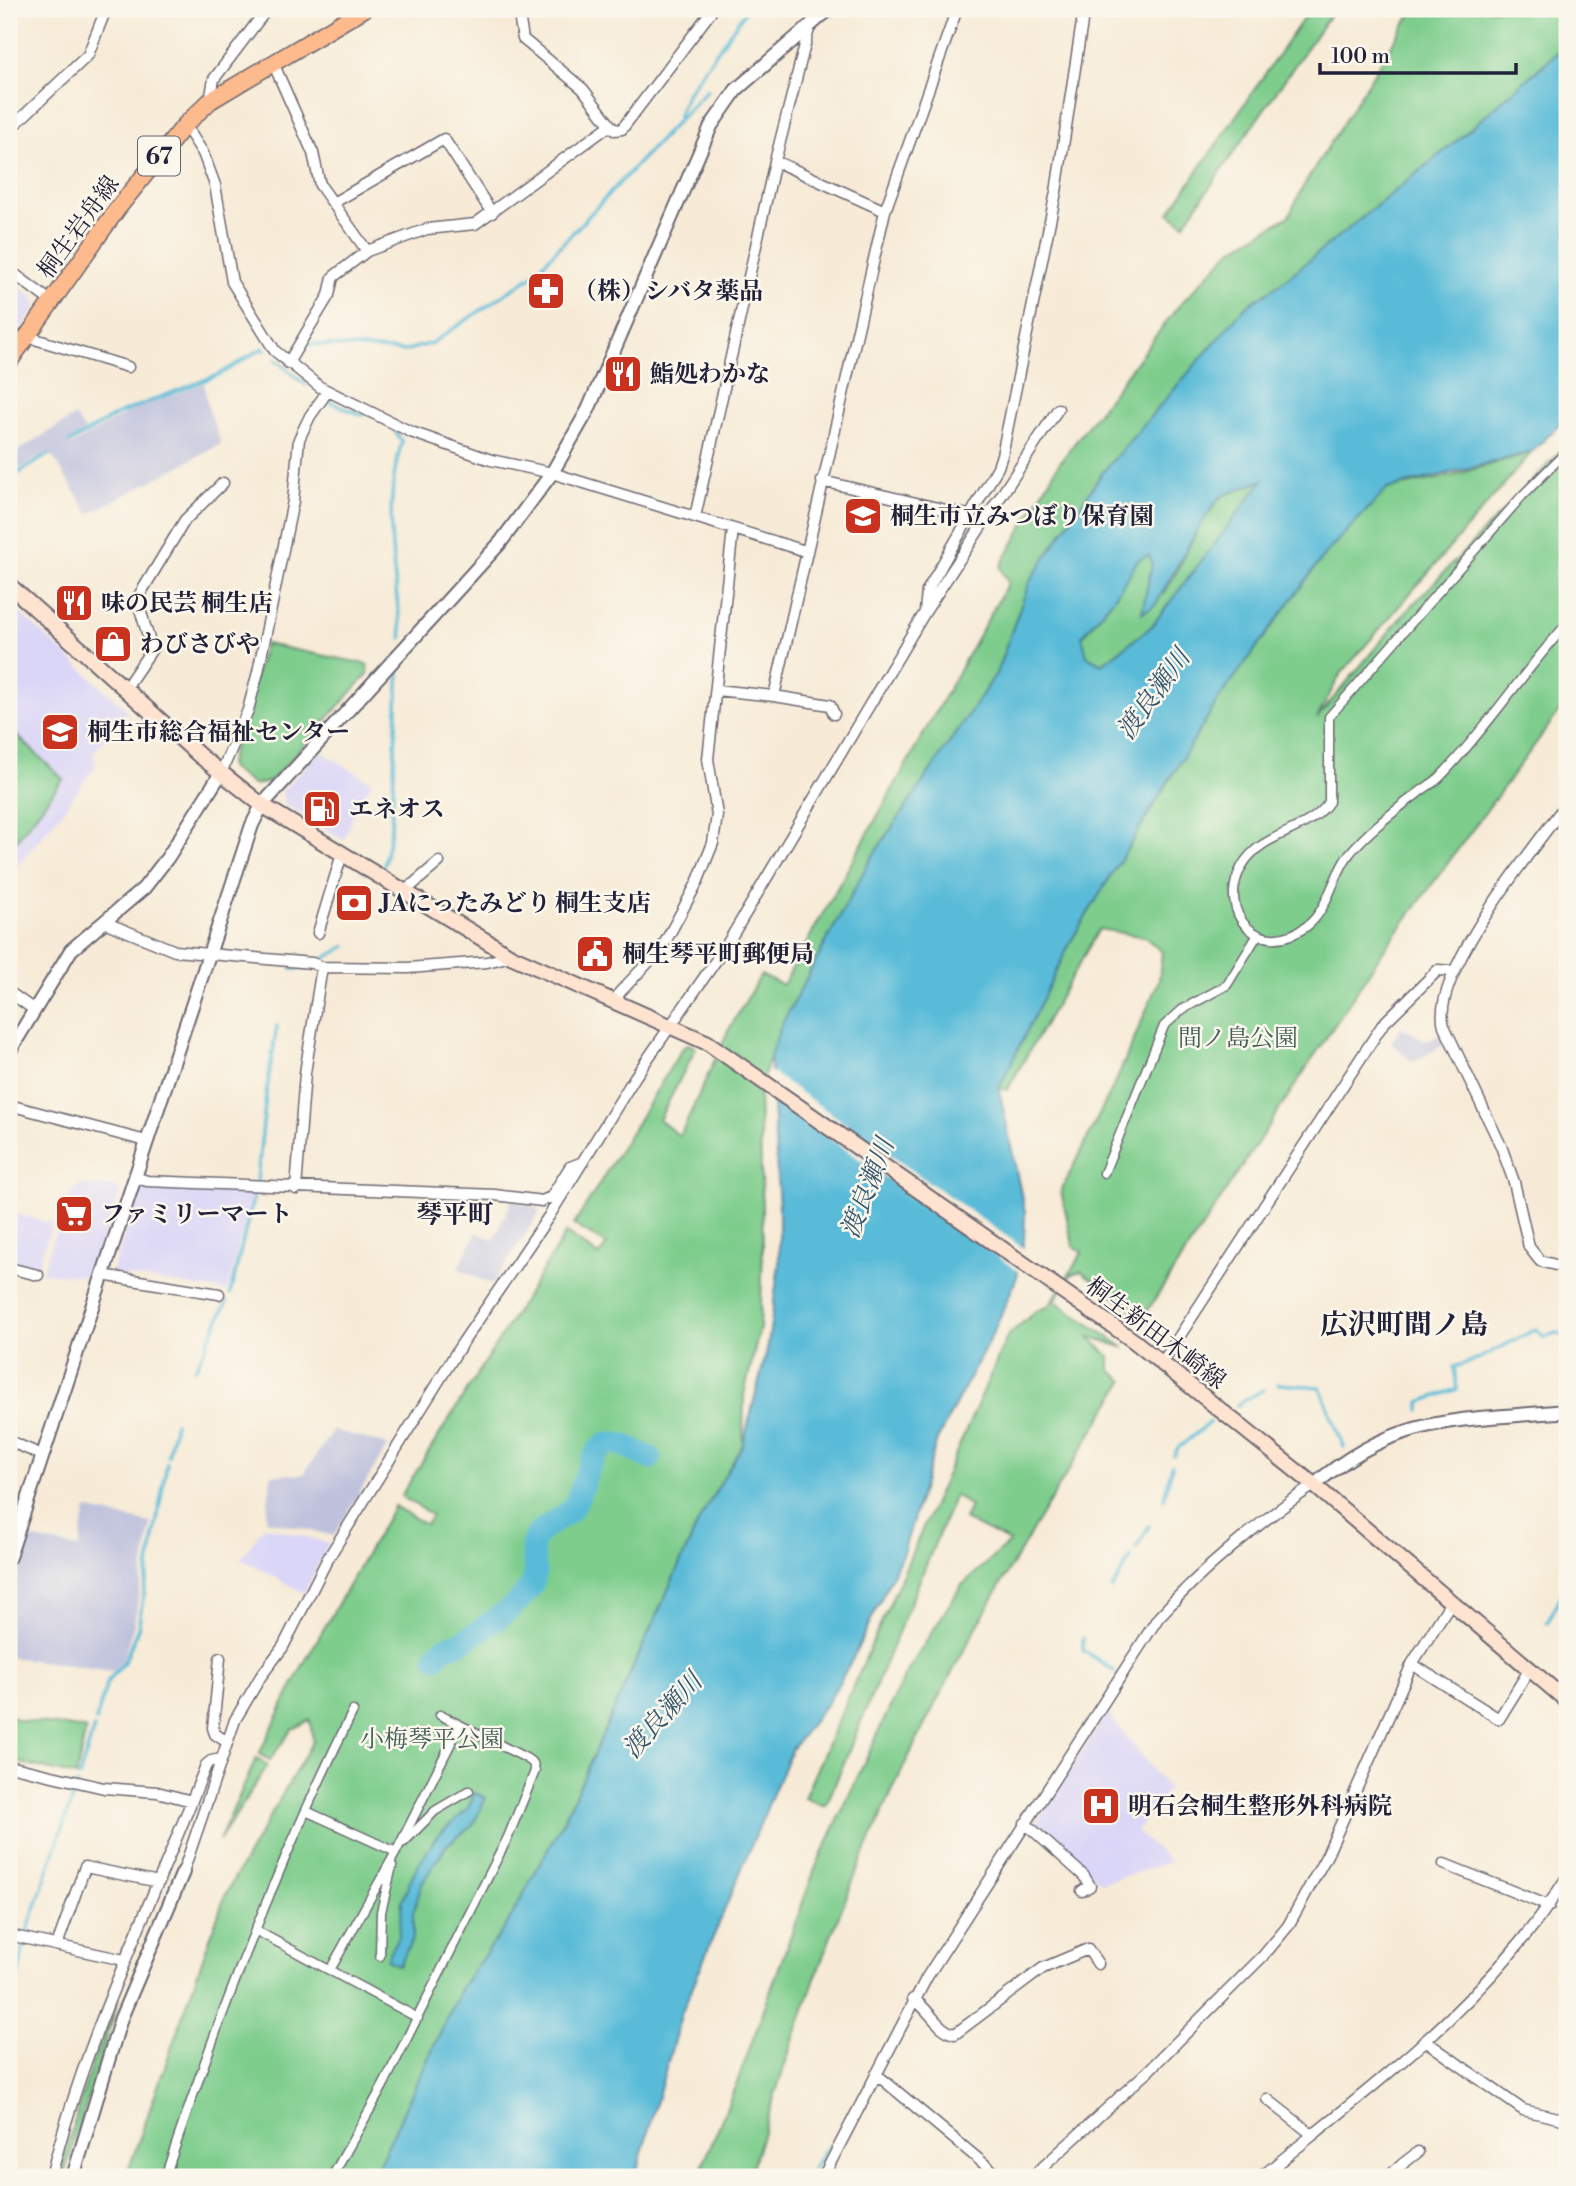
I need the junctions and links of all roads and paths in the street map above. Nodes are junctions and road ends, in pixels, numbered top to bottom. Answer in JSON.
{"nodes":[{"id":1,"x":106,"y":9,"type":"edge"},
{"id":2,"x":267,"y":9,"type":"edge"},
{"id":3,"x":364,"y":9,"type":"edge"},
{"id":4,"x":518,"y":9,"type":"edge"},
{"id":5,"x":713,"y":9,"type":"edge"},
{"id":6,"x":829,"y":9,"type":"edge"},
{"id":7,"x":957,"y":9,"type":"edge"},
{"id":8,"x":1084,"y":9,"type":"edge"},
{"id":9,"x":809,"y":29,"type":"junction"},
{"id":10,"x":274,"y":65,"type":"junction"},
{"id":11,"x":210,"y":101,"type":"junction"},
{"id":12,"x":185,"y":125,"type":"junction"},
{"id":13,"x":610,"y":126,"type":"junction"},
{"id":14,"x":9,"y":130,"type":"edge"},
{"id":15,"x":775,"y":161,"type":"junction"},
{"id":16,"x":333,"y":203,"type":"junction"},
{"id":17,"x":885,"y":211,"type":"junction"},
{"id":18,"x":492,"y":213,"type":"junction"},
{"id":19,"x":367,"y":251,"type":"junction"},
{"id":20,"x":9,"y":270,"type":"edge"},
{"id":21,"x":52,"y":303,"type":"junction"},
{"id":22,"x":29,"y":337,"type":"junction"},
{"id":23,"x":9,"y":362,"type":"edge"},
{"id":24,"x":288,"y":363,"type":"junction"},
{"id":25,"x":128,"y":368,"type":"dead end"},
{"id":26,"x":327,"y":392,"type":"junction"},
{"id":27,"x":1058,"y":409,"type":"dead end"},
{"id":28,"x":1567,"y":450,"type":"edge"},
{"id":29,"x":552,"y":472,"type":"junction"},
{"id":30,"x":822,"y":481,"type":"junction"},
{"id":31,"x":223,"y":483,"type":"dead end"},
{"id":32,"x":968,"y":515,"type":"junction"},
{"id":33,"x":695,"y":517,"type":"junction"},
{"id":34,"x":733,"y":529,"type":"junction"},
{"id":35,"x":805,"y":551,"type":"junction"},
{"id":36,"x":9,"y":585,"type":"edge"},
{"id":37,"x":925,"y":612,"type":"junction"},
{"id":38,"x":1567,"y":624,"type":"edge"},
{"id":39,"x":125,"y":689,"type":"junction"},
{"id":40,"x":716,"y":690,"type":"junction"},
{"id":41,"x":774,"y":696,"type":"junction"},
{"id":42,"x":834,"y":715,"type":"dead end"},
{"id":43,"x":220,"y":773,"type":"junction"},
{"id":44,"x":1567,"y":803,"type":"edge"},
{"id":45,"x":262,"y":805,"type":"junction"},
{"id":46,"x":342,"y":854,"type":"junction"},
{"id":47,"x":439,"y":862,"type":"dead end"},
{"id":48,"x":404,"y":892,"type":"junction"},
{"id":49,"x":104,"y":922,"type":"junction"},
{"id":50,"x":317,"y":933,"type":"dead end"},
{"id":51,"x":1257,"y":936,"type":"junction"},
{"id":52,"x":208,"y":955,"type":"junction"},
{"id":53,"x":511,"y":956,"type":"junction"},
{"id":54,"x":322,"y":967,"type":"junction"},
{"id":55,"x":1454,"y":971,"type":"junction"},
{"id":56,"x":9,"y":992,"type":"edge"},
{"id":57,"x":616,"y":1000,"type":"junction"},
{"id":58,"x":33,"y":1010,"type":"junction"},
{"id":59,"x":673,"y":1026,"type":"junction"},
{"id":60,"x":9,"y":1052,"type":"edge"},
{"id":61,"x":9,"y":1105,"type":"edge"},
{"id":62,"x":146,"y":1141,"type":"junction"},
{"id":63,"x":583,"y":1162,"type":"junction"},
{"id":64,"x":1104,"y":1173,"type":"dead end"},
{"id":65,"x":135,"y":1177,"type":"junction"},
{"id":66,"x":296,"y":1189,"type":"junction"},
{"id":67,"x":9,"y":1268,"type":"edge"},
{"id":68,"x":1567,"y":1268,"type":"edge"},
{"id":69,"x":38,"y":1275,"type":"dead end"},
{"id":70,"x":102,"y":1275,"type":"junction"},
{"id":71,"x":219,"y":1294,"type":"dead end"},
{"id":72,"x":1162,"y":1363,"type":"junction"},
{"id":73,"x":1567,"y":1402,"type":"edge"},
{"id":74,"x":1567,"y":1411,"type":"edge"},
{"id":75,"x":9,"y":1441,"type":"edge"},
{"id":76,"x":42,"y":1455,"type":"junction"},
{"id":77,"x":1314,"y":1485,"type":"junction"},
{"id":78,"x":9,"y":1557,"type":"edge"},
{"id":79,"x":1451,"y":1602,"type":"junction"},
{"id":80,"x":220,"y":1658,"type":"dead end"},
{"id":81,"x":1412,"y":1664,"type":"junction"},
{"id":82,"x":1530,"y":1670,"type":"junction"},
{"id":83,"x":1567,"y":1701,"type":"edge"},
{"id":84,"x":353,"y":1711,"type":"dead end"},
{"id":85,"x":440,"y":1715,"type":"dead end"},
{"id":86,"x":460,"y":1725,"type":"junction"},
{"id":87,"x":227,"y":1742,"type":"junction"},
{"id":88,"x":221,"y":1759,"type":"junction"},
{"id":89,"x":9,"y":1766,"type":"edge"},
{"id":90,"x":469,"y":1791,"type":"dead end"},
{"id":91,"x":192,"y":1801,"type":"junction"},
{"id":92,"x":306,"y":1811,"type":"junction"},
{"id":93,"x":1025,"y":1823,"type":"junction"},
{"id":94,"x":396,"y":1852,"type":"junction"},
{"id":95,"x":1444,"y":1864,"type":"dead end"},
{"id":96,"x":183,"y":1872,"type":"joint"},
{"id":97,"x":1567,"y":1877,"type":"edge"},
{"id":98,"x":159,"y":1882,"type":"junction"},
{"id":99,"x":1082,"y":1891,"type":"dead end"},
{"id":100,"x":1549,"y":1906,"type":"junction"},
{"id":101,"x":255,"y":1930,"type":"junction"},
{"id":102,"x":9,"y":1935,"type":"edge"},
{"id":103,"x":57,"y":1945,"type":"junction"},
{"id":104,"x":380,"y":1956,"type":"dead end"},
{"id":105,"x":124,"y":1960,"type":"junction"},
{"id":106,"x":1098,"y":1964,"type":"dead end"},
{"id":107,"x":330,"y":1970,"type":"junction"},
{"id":108,"x":914,"y":1999,"type":"junction"},
{"id":109,"x":418,"y":2018,"type":"junction"},
{"id":110,"x":1427,"y":2042,"type":"junction"},
{"id":111,"x":876,"y":2074,"type":"junction"},
{"id":112,"x":1267,"y":2099,"type":"dead end"},
{"id":113,"x":1567,"y":2120,"type":"edge"},
{"id":114,"x":1313,"y":2135,"type":"junction"},
{"id":115,"x":1418,"y":2152,"type":"dead end"},
{"id":116,"x":51,"y":2177,"type":"edge"},
{"id":117,"x":73,"y":2177,"type":"edge"},
{"id":118,"x":165,"y":2177,"type":"edge"},
{"id":119,"x":332,"y":2177,"type":"edge"},
{"id":120,"x":823,"y":2177,"type":"edge"},
{"id":121,"x":1000,"y":2177,"type":"edge"},
{"id":122,"x":1032,"y":2177,"type":"edge"},
{"id":123,"x":1261,"y":2177,"type":"edge"},
{"id":124,"x":1386,"y":2177,"type":"edge"}],
"edges":[{"from":1,"to":14,"type":"street"},
{"from":2,"to":11,"type":"street"},
{"from":3,"to":10,"type":"main road","name":"桐生岩舟線","number":"67"},
{"from":4,"to":13,"type":"street"},
{"from":5,"to":13,"type":"street"},
{"from":6,"to":9,"type":"street"},
{"from":7,"to":17,"type":"street"},
{"from":8,"to":32,"type":"street"},
{"from":9,"to":15,"type":"street"},
{"from":9,"to":29,"type":"street"},
{"from":10,"to":11,"type":"main road","name":"桐生岩舟線","number":"67"},
{"from":10,"to":16,"type":"street"},
{"from":11,"to":12,"type":"main road","name":"桐生岩舟線","number":"67"},
{"from":12,"to":21,"type":"main road","name":"桐生岩舟線","number":"67"},
{"from":12,"to":24,"type":"street"},
{"from":13,"to":18,"type":"street"},
{"from":15,"to":17,"type":"street"},
{"from":15,"to":33,"type":"street"},
{"from":16,"to":18,"type":"street"},
{"from":16,"to":19,"type":"street"},
{"from":17,"to":30,"type":"street"},
{"from":18,"to":19,"type":"street"},
{"from":19,"to":24,"type":"street"},
{"from":20,"to":21,"type":"street"},
{"from":21,"to":22,"type":"main road","name":"桐生岩舟線","number":"67"},
{"from":22,"to":23,"type":"main road","name":"桐生岩舟線","number":"67"},
{"from":22,"to":25,"type":"street"},
{"from":24,"to":26,"type":"street"},
{"from":26,"to":29,"type":"street"},
{"from":26,"to":43,"type":"street"},
{"from":27,"to":37,"type":"street"},
{"from":28,"to":51,"type":"street"},
{"from":29,"to":33,"type":"street"},
{"from":29,"to":45,"type":"street"},
{"from":30,"to":32,"type":"street"},
{"from":30,"to":35,"type":"street"},
{"from":31,"to":39,"type":"street"},
{"from":32,"to":37,"type":"street"},
{"from":33,"to":34,"type":"street"},
{"from":34,"to":35,"type":"street"},
{"from":34,"to":40,"type":"street"},
{"from":35,"to":41,"type":"street"},
{"from":36,"to":39,"type":"main road","name":"桐生新田木崎線"},
{"from":37,"to":59,"type":"street"},
{"from":38,"to":51,"type":"street"},
{"from":39,"to":43,"type":"main road","name":"桐生新田木崎線"},
{"from":40,"to":41,"type":"street"},
{"from":40,"to":57,"type":"street"},
{"from":41,"to":42,"type":"street"},
{"from":43,"to":45,"type":"main road","name":"桐生新田木崎線"},
{"from":43,"to":49,"type":"street"},
{"from":44,"to":55,"type":"street"},
{"from":45,"to":46,"type":"main road","name":"桐生新田木崎線"},
{"from":45,"to":52,"type":"street"},
{"from":46,"to":48,"type":"main road","name":"桐生新田木崎線"},
{"from":46,"to":50,"type":"street"},
{"from":47,"to":48,"type":"street"},
{"from":48,"to":53,"type":"main road","name":"桐生新田木崎線"},
{"from":49,"to":52,"type":"street"},
{"from":49,"to":58,"type":"street"},
{"from":51,"to":64,"type":"street"},
{"from":52,"to":54,"type":"street"},
{"from":52,"to":62,"type":"street"},
{"from":53,"to":54,"type":"street"},
{"from":53,"to":57,"type":"main road","name":"桐生新田木崎線"},
{"from":54,"to":66,"type":"street"},
{"from":55,"to":68,"type":"street"},
{"from":55,"to":72,"type":"street"},
{"from":56,"to":58,"type":"street"},
{"from":57,"to":59,"type":"main road","name":"桐生新田木崎線"},
{"from":58,"to":60,"type":"street"},
{"from":59,"to":63,"type":"street"},
{"from":59,"to":72,"type":"main road","name":"桐生新田木崎線"},
{"from":61,"to":62,"type":"street"},
{"from":62,"to":65,"type":"street"},
{"from":63,"to":66,"type":"street"},
{"from":63,"to":87,"type":"street"},
{"from":65,"to":66,"type":"street"},
{"from":65,"to":70,"type":"street"},
{"from":67,"to":69,"type":"street"},
{"from":70,"to":71,"type":"street"},
{"from":70,"to":76,"type":"street"},
{"from":72,"to":77,"type":"main road","name":"桐生新田木崎線"},
{"from":73,"to":74,"type":"street"},
{"from":74,"to":77,"type":"street"},
{"from":75,"to":76,"type":"street"},
{"from":76,"to":78,"type":"street"},
{"from":77,"to":79,"type":"main road","name":"桐生新田木崎線"},
{"from":77,"to":93,"type":"street"},
{"from":79,"to":81,"type":"street"},
{"from":79,"to":82,"type":"main road","name":"桐生新田木崎線"},
{"from":80,"to":87,"type":"street"},
{"from":81,"to":82,"type":"street"},
{"from":81,"to":122,"type":"street"},
{"from":82,"to":83,"type":"main road","name":"桐生新田木崎線"},
{"from":84,"to":92,"type":"street"},
{"from":85,"to":86,"type":"street"},
{"from":86,"to":94,"type":"street"},
{"from":86,"to":109,"type":"street"},
{"from":87,"to":88,"type":"street"},
{"from":88,"to":91,"type":"street"},
{"from":88,"to":96,"type":"street"},
{"from":89,"to":91,"type":"street"},
{"from":90,"to":94,"type":"street"},
{"from":91,"to":98,"type":"street"},
{"from":92,"to":94,"type":"street"},
{"from":92,"to":101,"type":"street"},
{"from":93,"to":99,"type":"street"},
{"from":93,"to":108,"type":"street"},
{"from":94,"to":104,"type":"street"},
{"from":94,"to":107,"type":"street"},
{"from":95,"to":100,"type":"street"},
{"from":96,"to":117,"type":"street"},
{"from":97,"to":100,"type":"street"},
{"from":98,"to":103,"type":"street"},
{"from":98,"to":105,"type":"street"},
{"from":100,"to":110,"type":"street"},
{"from":101,"to":107,"type":"street"},
{"from":101,"to":118,"type":"street"},
{"from":102,"to":103,"type":"street"},
{"from":103,"to":105,"type":"street"},
{"from":105,"to":116,"type":"street"},
{"from":106,"to":108,"type":"street"},
{"from":107,"to":109,"type":"street"},
{"from":108,"to":111,"type":"street"},
{"from":109,"to":119,"type":"street"},
{"from":110,"to":113,"type":"street"},
{"from":110,"to":114,"type":"street"},
{"from":111,"to":120,"type":"street"},
{"from":111,"to":121,"type":"street"},
{"from":112,"to":114,"type":"street"},
{"from":114,"to":123,"type":"street"},
{"from":115,"to":124,"type":"street"}]}
